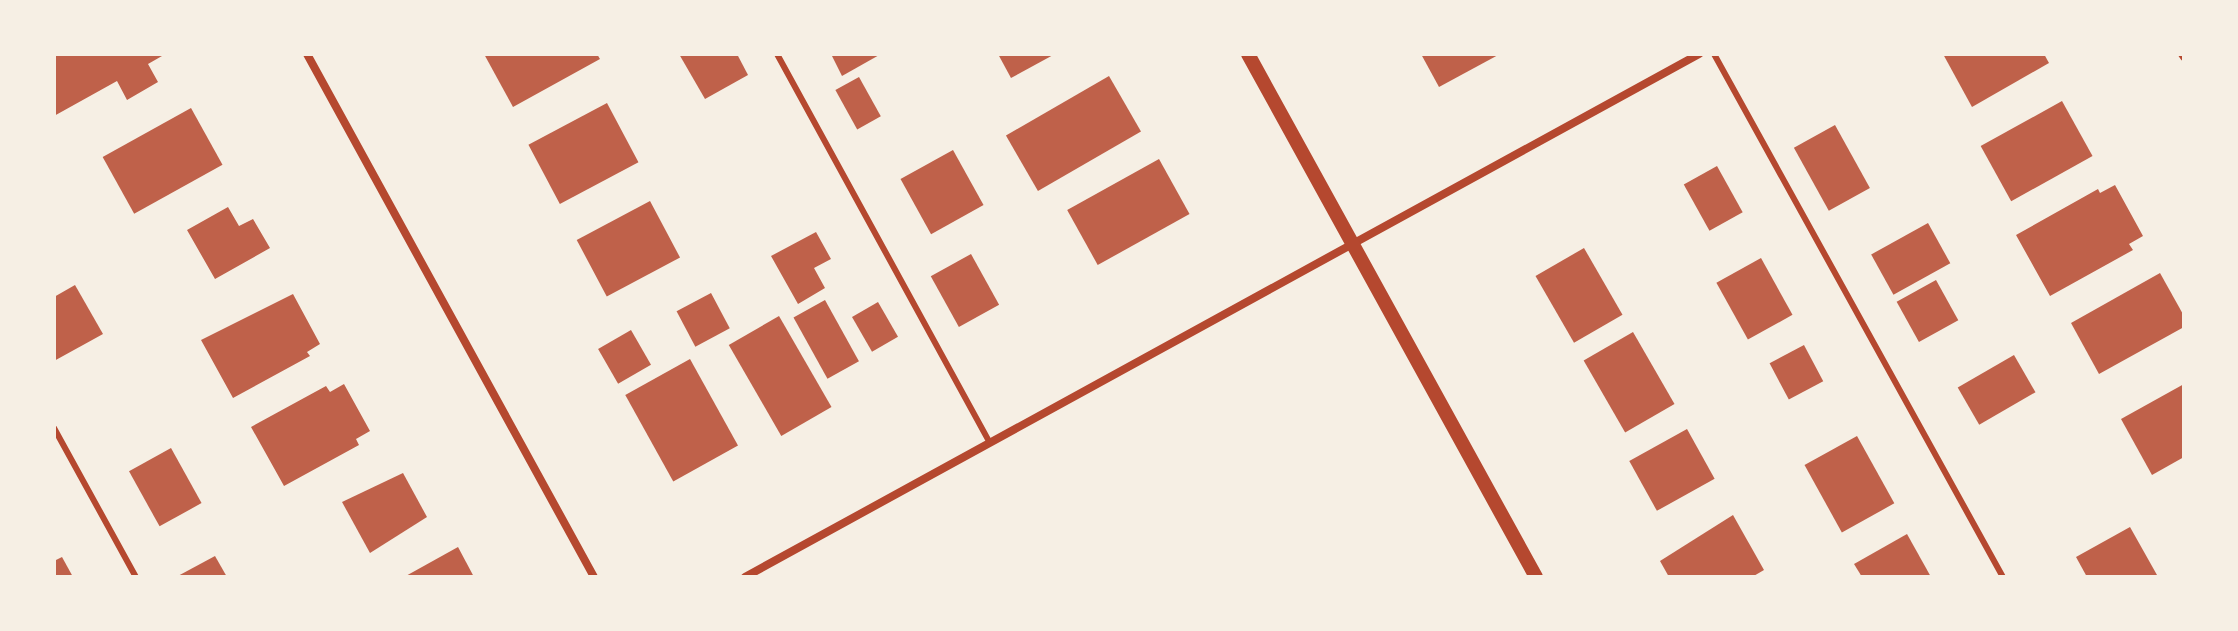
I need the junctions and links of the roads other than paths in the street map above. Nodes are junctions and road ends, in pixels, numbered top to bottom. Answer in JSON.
{"nodes":[{"id":1,"x":307,"y":54,"type":"edge"},
{"id":2,"x":777,"y":54,"type":"edge"},
{"id":3,"x":1248,"y":54,"type":"edge"},
{"id":4,"x":1699,"y":54,"type":"edge"},
{"id":5,"x":1714,"y":54,"type":"edge"},
{"id":6,"x":1352,"y":243,"type":"junction"},
{"id":7,"x":54,"y":428,"type":"edge"},
{"id":8,"x":988,"y":439,"type":"junction"},
{"id":9,"x":136,"y":577,"type":"edge"},
{"id":10,"x":594,"y":577,"type":"edge"},
{"id":11,"x":745,"y":577,"type":"edge"},
{"id":12,"x":1536,"y":577,"type":"edge"},
{"id":13,"x":2003,"y":577,"type":"edge"}],
"edges":[{"from":1,"to":10,"type":"street"},
{"from":2,"to":8,"type":"lane"},
{"from":3,"to":6,"type":"street"},
{"from":4,"to":6,"type":"street"},
{"from":5,"to":13,"type":"lane"},
{"from":6,"to":8,"type":"street"},
{"from":6,"to":12,"type":"street"},
{"from":7,"to":9,"type":"lane"},
{"from":8,"to":11,"type":"street"}]}
